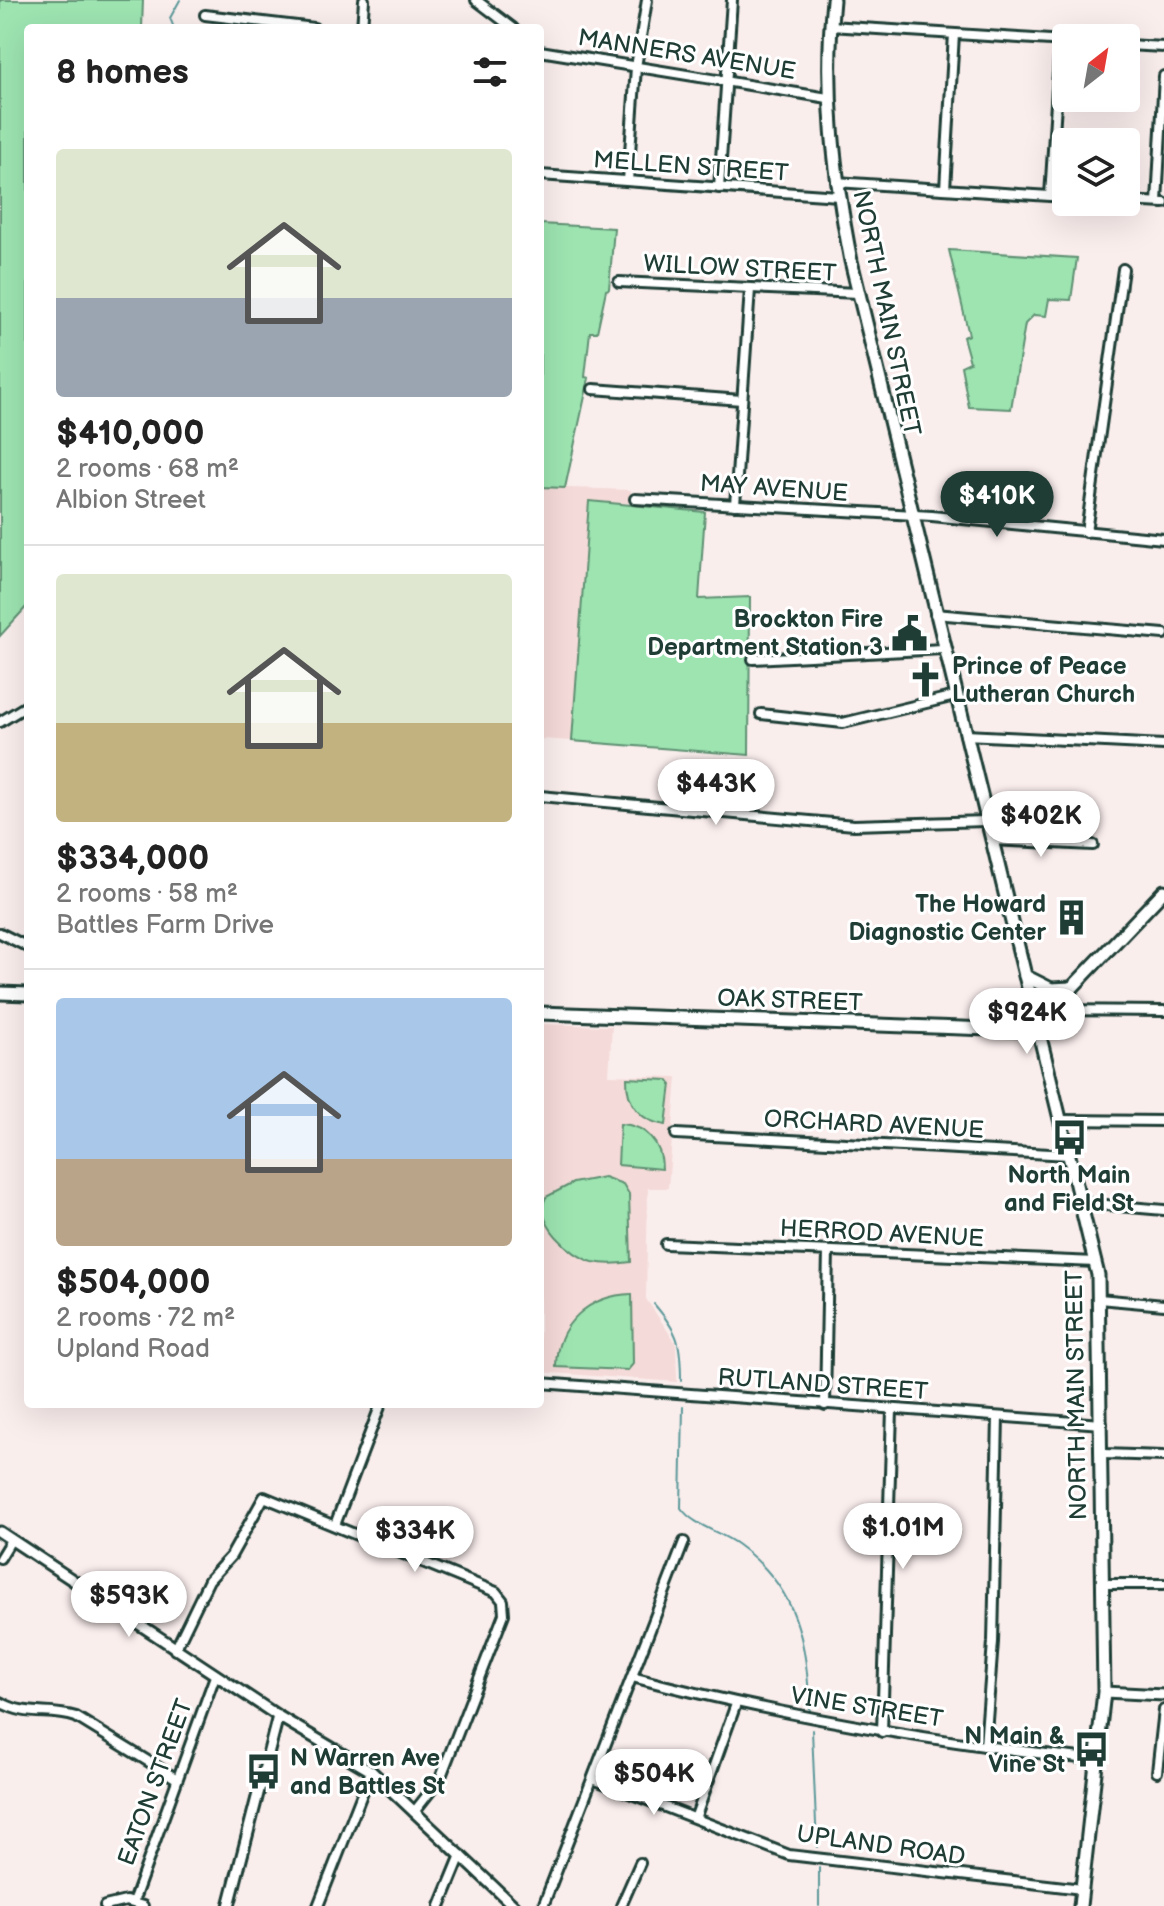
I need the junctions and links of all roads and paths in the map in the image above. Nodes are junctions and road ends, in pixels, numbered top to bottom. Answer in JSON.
{"nodes":[{"id":1,"x":364,"y":0,"type":"edge"},
{"id":2,"x":476,"y":0,"type":"edge"},
{"id":3,"x":647,"y":0,"type":"edge"},
{"id":4,"x":732,"y":0,"type":"edge"},
{"id":5,"x":833,"y":0,"type":"edge"},
{"id":6,"x":205,"y":15,"type":"dead end"},
{"id":7,"x":280,"y":24,"type":"edge"},
{"id":8,"x":362,"y":24,"type":"edge"},
{"id":9,"x":508,"y":24,"type":"edge"},
{"id":10,"x":830,"y":26,"type":"junction"},
{"id":11,"x":954,"y":34,"type":"junction"},
{"id":12,"x":1052,"y":40,"type":"edge"},
{"id":13,"x":1140,"y":46,"type":"edge"},
{"id":14,"x":1164,"y":47,"type":"edge"},
{"id":15,"x":544,"y":49,"type":"edge"},
{"id":16,"x":636,"y":67,"type":"junction"},
{"id":17,"x":1164,"y":76,"type":"edge"},
{"id":18,"x":726,"y":82,"type":"junction"},
{"id":19,"x":828,"y":98,"type":"junction"},
{"id":20,"x":1057,"y":112,"type":"edge"},
{"id":21,"x":544,"y":175,"type":"edge"},
{"id":22,"x":628,"y":181,"type":"junction"},
{"id":23,"x":836,"y":182,"type":"junction"},
{"id":24,"x":719,"y":188,"type":"junction"},
{"id":25,"x":945,"y":189,"type":"junction"},
{"id":26,"x":839,"y":196,"type":"junction"},
{"id":27,"x":1050,"y":196,"type":"joint"},
{"id":28,"x":1140,"y":202,"type":"edge"},
{"id":29,"x":1160,"y":203,"type":"edge"},
{"id":30,"x":1123,"y":269,"type":"dead end"},
{"id":31,"x":619,"y":282,"type":"dead end"},
{"id":32,"x":750,"y":289,"type":"junction"},
{"id":33,"x":858,"y":293,"type":"junction"},
{"id":34,"x":593,"y":389,"type":"dead end"},
{"id":35,"x":742,"y":400,"type":"junction"},
{"id":36,"x":635,"y":499,"type":"dead end"},
{"id":37,"x":735,"y":505,"type":"junction"},
{"id":38,"x":910,"y":516,"type":"junction"},
{"id":39,"x":1086,"y":532,"type":"junction"},
{"id":40,"x":1164,"y":539,"type":"edge"},
{"id":41,"x":935,"y":614,"type":"junction"},
{"id":42,"x":1164,"y":634,"type":"edge"},
{"id":43,"x":943,"y":649,"type":"junction"},
{"id":44,"x":753,"y":659,"type":"dead end"},
{"id":45,"x":955,"y":696,"type":"junction"},
{"id":46,"x":24,"y":707,"type":"edge"},
{"id":47,"x":761,"y":714,"type":"dead end"},
{"id":48,"x":0,"y":722,"type":"edge"},
{"id":49,"x":965,"y":735,"type":"junction"},
{"id":50,"x":1164,"y":745,"type":"edge"},
{"id":51,"x":544,"y":796,"type":"edge"},
{"id":52,"x":986,"y":821,"type":"junction"},
{"id":53,"x":991,"y":840,"type":"junction"},
{"id":54,"x":1093,"y":845,"type":"dead end"},
{"id":55,"x":1164,"y":891,"type":"edge"},
{"id":56,"x":0,"y":933,"type":"edge"},
{"id":57,"x":24,"y":945,"type":"edge"},
{"id":58,"x":1025,"y":976,"type":"junction"},
{"id":59,"x":1072,"y":987,"type":"junction"},
{"id":60,"x":0,"y":993,"type":"edge"},
{"id":61,"x":24,"y":994,"type":"edge"},
{"id":62,"x":1051,"y":1010,"type":"junction"},
{"id":63,"x":1164,"y":1011,"type":"edge"},
{"id":64,"x":544,"y":1013,"type":"edge"},
{"id":65,"x":1036,"y":1022,"type":"junction"},
{"id":66,"x":1061,"y":1120,"type":"junction"},
{"id":67,"x":1164,"y":1121,"type":"edge"},
{"id":68,"x":676,"y":1134,"type":"dead end"},
{"id":69,"x":1070,"y":1155,"type":"junction"},
{"id":70,"x":1083,"y":1203,"type":"junction"},
{"id":71,"x":1164,"y":1210,"type":"edge"},
{"id":72,"x":666,"y":1244,"type":"dead end"},
{"id":73,"x":828,"y":1251,"type":"junction"},
{"id":74,"x":1096,"y":1262,"type":"junction"},
{"id":75,"x":1099,"y":1299,"type":"junction"},
{"id":76,"x":1164,"y":1305,"type":"edge"},
{"id":77,"x":544,"y":1383,"type":"edge"},
{"id":78,"x":825,"y":1405,"type":"junction"},
{"id":79,"x":379,"y":1408,"type":"edge"},
{"id":80,"x":892,"y":1410,"type":"junction"},
{"id":81,"x":998,"y":1417,"type":"junction"},
{"id":82,"x":1102,"y":1424,"type":"junction"},
{"id":83,"x":1103,"y":1454,"type":"junction"},
{"id":84,"x":1164,"y":1456,"type":"edge"},
{"id":85,"x":335,"y":1525,"type":"junction"},
{"id":86,"x":0,"y":1532,"type":"edge"},
{"id":87,"x":11,"y":1540,"type":"junction"},
{"id":88,"x":684,"y":1542,"type":"dead end"},
{"id":89,"x":0,"y":1558,"type":"edge"},
{"id":90,"x":1102,"y":1584,"type":"junction"},
{"id":91,"x":1164,"y":1584,"type":"edge"},
{"id":92,"x":175,"y":1650,"type":"junction"},
{"id":93,"x":215,"y":1676,"type":"junction"},
{"id":94,"x":632,"y":1677,"type":"junction"},
{"id":95,"x":1104,"y":1692,"type":"junction"},
{"id":96,"x":1164,"y":1695,"type":"edge"},
{"id":97,"x":0,"y":1702,"type":"edge"},
{"id":98,"x":736,"y":1704,"type":"junction"},
{"id":99,"x":1164,"y":1710,"type":"edge"},
{"id":100,"x":278,"y":1716,"type":"junction"},
{"id":101,"x":882,"y":1732,"type":"junction"},
{"id":102,"x":985,"y":1746,"type":"junction"},
{"id":103,"x":1098,"y":1760,"type":"junction"},
{"id":104,"x":371,"y":1771,"type":"junction"},
{"id":105,"x":1157,"y":1772,"type":"dead end"},
{"id":106,"x":177,"y":1779,"type":"junction"},
{"id":107,"x":593,"y":1779,"type":"junction"},
{"id":108,"x":414,"y":1812,"type":"junction"},
{"id":109,"x":696,"y":1816,"type":"junction"},
{"id":110,"x":461,"y":1855,"type":"junction"},
{"id":111,"x":640,"y":1863,"type":"dead end"},
{"id":112,"x":1082,"y":1889,"type":"junction"},
{"id":113,"x":133,"y":1902,"type":"junction"},
{"id":114,"x":105,"y":1906,"type":"edge"},
{"id":115,"x":143,"y":1906,"type":"edge"},
{"id":116,"x":229,"y":1906,"type":"edge"},
{"id":117,"x":318,"y":1906,"type":"edge"},
{"id":118,"x":440,"y":1906,"type":"edge"},
{"id":119,"x":514,"y":1906,"type":"edge"},
{"id":120,"x":543,"y":1906,"type":"edge"},
{"id":121,"x":621,"y":1906,"type":"edge"},
{"id":122,"x":1080,"y":1906,"type":"edge"}],
"edges":[{"from":1,"to":8,"type":"street"},
{"from":2,"to":9,"type":"street"},
{"from":3,"to":16,"type":"street"},
{"from":4,"to":18,"type":"street"},
{"from":5,"to":10,"type":"main road","name":"NORTH MAIN STREET"},
{"from":6,"to":7,"type":"street"},
{"from":10,"to":11,"type":"street"},
{"from":10,"to":19,"type":"main road","name":"NORTH MAIN STREET"},
{"from":11,"to":12,"type":"street"},
{"from":11,"to":25,"type":"street"},
{"from":13,"to":14,"type":"street"},
{"from":15,"to":16,"type":"street","name":"MANNERS AVENUE"},
{"from":16,"to":18,"type":"street","name":"MANNERS AVENUE"},
{"from":16,"to":22,"type":"street"},
{"from":17,"to":29,"type":"street"},
{"from":18,"to":19,"type":"street","name":"MANNERS AVENUE"},
{"from":18,"to":24,"type":"street"},
{"from":19,"to":23,"type":"main road","name":"NORTH MAIN STREET"},
{"from":20,"to":27,"type":"street"},
{"from":21,"to":22,"type":"street","name":"MELLEN STREET"},
{"from":22,"to":24,"type":"street","name":"MELLEN STREET"},
{"from":23,"to":25,"type":"street"},
{"from":23,"to":26,"type":"main road","name":"NORTH MAIN STREET"},
{"from":24,"to":26,"type":"street","name":"MELLEN STREET"},
{"from":25,"to":27,"type":"street"},
{"from":26,"to":33,"type":"main road","name":"NORTH MAIN STREET"},
{"from":28,"to":29,"type":"street"},
{"from":30,"to":39,"type":"street"},
{"from":31,"to":32,"type":"street","name":"WILLOW STREET"},
{"from":32,"to":33,"type":"street","name":"WILLOW STREET"},
{"from":32,"to":35,"type":"street"},
{"from":33,"to":38,"type":"main road","name":"NORTH MAIN STREET"},
{"from":34,"to":35,"type":"street"},
{"from":35,"to":37,"type":"street"},
{"from":36,"to":37,"type":"street","name":"MAY AVENUE"},
{"from":37,"to":38,"type":"street","name":"MAY AVENUE"},
{"from":38,"to":39,"type":"street","name":"MAY AVENUE"},
{"from":38,"to":41,"type":"main road","name":"NORTH MAIN STREET"},
{"from":39,"to":40,"type":"street","name":"MAY AVENUE"},
{"from":41,"to":42,"type":"street"},
{"from":41,"to":43,"type":"main road","name":"NORTH MAIN STREET"},
{"from":43,"to":44,"type":"street"},
{"from":43,"to":45,"type":"main road","name":"NORTH MAIN STREET"},
{"from":45,"to":47,"type":"street"},
{"from":45,"to":49,"type":"main road","name":"NORTH MAIN STREET"},
{"from":46,"to":48,"type":"street"},
{"from":49,"to":50,"type":"street"},
{"from":49,"to":52,"type":"main road","name":"NORTH MAIN STREET"},
{"from":51,"to":52,"type":"street"},
{"from":52,"to":53,"type":"main road","name":"NORTH MAIN STREET"},
{"from":53,"to":54,"type":"street"},
{"from":53,"to":58,"type":"main road","name":"NORTH MAIN STREET"},
{"from":55,"to":59,"type":"main road"},
{"from":56,"to":57,"type":"street"},
{"from":58,"to":59,"type":"main road"},
{"from":58,"to":65,"type":"main road","name":"NORTH MAIN STREET"},
{"from":59,"to":62,"type":"main road"},
{"from":60,"to":61,"type":"main road"},
{"from":62,"to":63,"type":"street"},
{"from":62,"to":65,"type":"main road"},
{"from":64,"to":65,"type":"main road","name":"OAK STREET"},
{"from":65,"to":66,"type":"main road","name":"NORTH MAIN STREET"},
{"from":66,"to":67,"type":"street"},
{"from":66,"to":69,"type":"main road","name":"NORTH MAIN STREET"},
{"from":68,"to":69,"type":"street","name":"ORCHARD AVENUE"},
{"from":69,"to":70,"type":"main road","name":"NORTH MAIN STREET"},
{"from":70,"to":71,"type":"street"},
{"from":70,"to":74,"type":"main road","name":"NORTH MAIN STREET"},
{"from":72,"to":73,"type":"street","name":"HERROD AVENUE"},
{"from":73,"to":74,"type":"street","name":"HERROD AVENUE"},
{"from":73,"to":78,"type":"street"},
{"from":74,"to":75,"type":"main road","name":"NORTH MAIN STREET"},
{"from":75,"to":76,"type":"street"},
{"from":75,"to":82,"type":"main road","name":"NORTH MAIN STREET"},
{"from":77,"to":78,"type":"street","name":"RUTLAND STREET"},
{"from":78,"to":80,"type":"street","name":"RUTLAND STREET"},
{"from":79,"to":85,"type":"street"},
{"from":80,"to":81,"type":"street","name":"RUTLAND STREET"},
{"from":80,"to":101,"type":"street"},
{"from":81,"to":82,"type":"street","name":"RUTLAND STREET"},
{"from":81,"to":102,"type":"street"},
{"from":82,"to":83,"type":"main road","name":"NORTH MAIN STREET"},
{"from":83,"to":84,"type":"street"},
{"from":83,"to":90,"type":"main road","name":"NORTH MAIN STREET"},
{"from":85,"to":92,"type":"street"},
{"from":85,"to":108,"type":"street"},
{"from":86,"to":87,"type":"street"},
{"from":87,"to":89,"type":"street"},
{"from":87,"to":92,"type":"street"},
{"from":88,"to":94,"type":"street"},
{"from":90,"to":91,"type":"street"},
{"from":90,"to":95,"type":"main road","name":"NORTH MAIN STREET"},
{"from":92,"to":93,"type":"street"},
{"from":93,"to":100,"type":"street"},
{"from":93,"to":106,"type":"street","name":"EATON STREET"},
{"from":94,"to":98,"type":"street","name":"VINE STREET"},
{"from":94,"to":107,"type":"street"},
{"from":95,"to":96,"type":"street"},
{"from":95,"to":103,"type":"main road","name":"NORTH MAIN STREET"},
{"from":97,"to":106,"type":"street"},
{"from":98,"to":101,"type":"street","name":"VINE STREET"},
{"from":98,"to":109,"type":"street"},
{"from":99,"to":105,"type":"street"},
{"from":100,"to":104,"type":"street"},
{"from":100,"to":116,"type":"street"},
{"from":101,"to":102,"type":"street","name":"VINE STREET"},
{"from":102,"to":103,"type":"street","name":"VINE STREET"},
{"from":103,"to":112,"type":"main road","name":"NORTH MAIN STREET"},
{"from":104,"to":108,"type":"street"},
{"from":104,"to":117,"type":"street"},
{"from":106,"to":113,"type":"street","name":"EATON STREET"},
{"from":107,"to":109,"type":"street","name":"UPLAND ROAD"},
{"from":107,"to":120,"type":"street"},
{"from":108,"to":110,"type":"street"},
{"from":109,"to":112,"type":"street","name":"UPLAND ROAD"},
{"from":110,"to":118,"type":"street"},
{"from":110,"to":119,"type":"street"},
{"from":111,"to":121,"type":"street"},
{"from":112,"to":122,"type":"main road","name":"NORTH MAIN STREET"},
{"from":113,"to":114,"type":"street"},
{"from":113,"to":115,"type":"street"}]}
